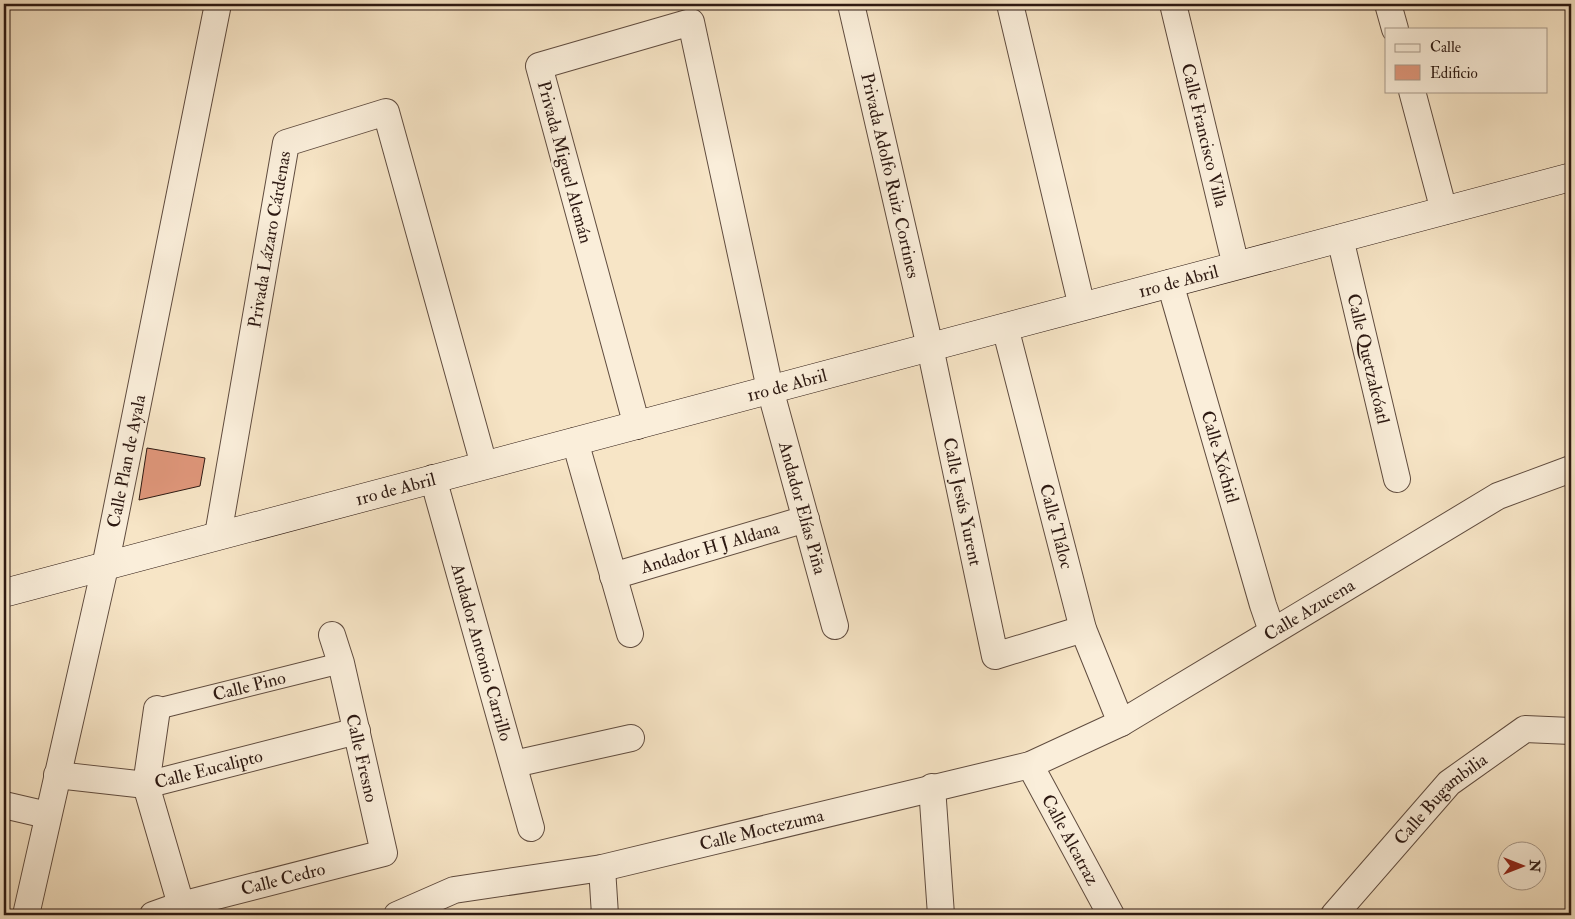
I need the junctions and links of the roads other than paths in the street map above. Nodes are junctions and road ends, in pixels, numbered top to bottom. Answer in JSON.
{"nodes":[{"id":1,"x":218,"y":4,"type":"edge"},
{"id":2,"x":851,"y":4,"type":"edge"},
{"id":3,"x":1010,"y":4,"type":"edge"},
{"id":4,"x":1173,"y":4,"type":"edge"},
{"id":5,"x":1388,"y":4,"type":"edge"},
{"id":6,"x":1395,"y":28,"type":"edge"},
{"id":7,"x":1412,"y":92,"type":"edge"},
{"id":8,"x":1571,"y":177,"type":"edge"},
{"id":9,"x":1444,"y":211,"type":"junction"},
{"id":10,"x":1340,"y":238,"type":"junction"},
{"id":11,"x":1236,"y":266,"type":"junction"},
{"id":12,"x":1170,"y":283,"type":"junction"},
{"id":13,"x":1082,"y":306,"type":"junction"},
{"id":14,"x":1005,"y":327,"type":"junction"},
{"id":15,"x":930,"y":347,"type":"junction"},
{"id":16,"x":770,"y":389,"type":"junction"},
{"id":17,"x":637,"y":426,"type":"junction"},
{"id":18,"x":575,"y":441,"type":"junction"},
{"id":19,"x":484,"y":465,"type":"junction"},
{"id":20,"x":1571,"y":469,"type":"edge"},
{"id":21,"x":433,"y":478,"type":"junction"},
{"id":22,"x":1397,"y":479,"type":"dead end"},
{"id":23,"x":806,"y":520,"type":"junction"},
{"id":24,"x":218,"y":535,"type":"junction"},
{"id":25,"x":105,"y":567,"type":"junction"},
{"id":26,"x":613,"y":576,"type":"junction"},
{"id":27,"x":4,"y":593,"type":"edge"},
{"id":28,"x":835,"y":626,"type":"dead end"},
{"id":29,"x":1083,"y":629,"type":"junction"},
{"id":30,"x":1272,"y":631,"type":"junction"},
{"id":31,"x":630,"y":634,"type":"dead end"},
{"id":32,"x":332,"y":635,"type":"dead end"},
{"id":33,"x":341,"y":663,"type":"junction"},
{"id":34,"x":156,"y":709,"type":"joint"},
{"id":35,"x":1121,"y":723,"type":"junction"},
{"id":36,"x":357,"y":731,"type":"junction"},
{"id":37,"x":1571,"y":732,"type":"edge"},
{"id":38,"x":631,"y":738,"type":"dead end"},
{"id":39,"x":514,"y":764,"type":"junction"},
{"id":40,"x":1030,"y":765,"type":"junction"},
{"id":41,"x":57,"y":775,"type":"junction"},
{"id":42,"x":146,"y":785,"type":"junction"},
{"id":43,"x":932,"y":787,"type":"junction"},
{"id":44,"x":4,"y":805,"type":"edge"},
{"id":45,"x":47,"y":815,"type":"junction"},
{"id":46,"x":532,"y":828,"type":"dead end"},
{"id":47,"x":384,"y":853,"type":"joint"},
{"id":48,"x":602,"y":868,"type":"junction"},
{"id":49,"x":181,"y":905,"type":"junction"},
{"id":50,"x":26,"y":915,"type":"edge"},
{"id":51,"x":153,"y":915,"type":"edge"},
{"id":52,"x":397,"y":915,"type":"edge"},
{"id":53,"x":605,"y":915,"type":"edge"},
{"id":54,"x":941,"y":915,"type":"edge"},
{"id":55,"x":1111,"y":915,"type":"edge"},
{"id":56,"x":1334,"y":915,"type":"edge"}],
"edges":[{"from":1,"to":25,"type":"street","name":"Calle Plan de Ayala"},
{"from":2,"to":15,"type":"street","name":"Privada Adolfo Ruiz Cortines"},
{"from":3,"to":13,"type":"street"},
{"from":4,"to":11,"type":"street","name":"Calle Francisco Villa"},
{"from":5,"to":6,"type":"street"},
{"from":7,"to":9,"type":"street"},
{"from":8,"to":9,"type":"main road","name":"1ro de Abril"},
{"from":9,"to":10,"type":"main road","name":"1ro de Abril"},
{"from":10,"to":11,"type":"main road","name":"1ro de Abril"},
{"from":10,"to":22,"type":"street","name":"Calle Quetzalcóatl"},
{"from":11,"to":12,"type":"main road","name":"1ro de Abril"},
{"from":12,"to":13,"type":"main road","name":"1ro de Abril"},
{"from":12,"to":30,"type":"street","name":"Calle Xóchitl"},
{"from":13,"to":14,"type":"main road","name":"1ro de Abril"},
{"from":14,"to":15,"type":"main road","name":"1ro de Abril"},
{"from":14,"to":29,"type":"street","name":"Calle Tláloc"},
{"from":15,"to":16,"type":"main road","name":"1ro de Abril"},
{"from":15,"to":29,"type":"street","name":"Calle Jesús Yurent"},
{"from":16,"to":17,"type":"main road","name":"1ro de Abril"},
{"from":16,"to":17,"type":"street","name":"Privada Miguel Alemán"},
{"from":16,"to":23,"type":"street","name":"Andador Elías Piña"},
{"from":17,"to":18,"type":"main road","name":"1ro de Abril"},
{"from":18,"to":19,"type":"main road","name":"1ro de Abril"},
{"from":18,"to":26,"type":"street"},
{"from":19,"to":21,"type":"main road","name":"1ro de Abril"},
{"from":19,"to":24,"type":"street","name":"Privada Lázaro Cárdenas"},
{"from":20,"to":30,"type":"street","name":"Calle Azucena"},
{"from":21,"to":24,"type":"main road","name":"1ro de Abril"},
{"from":21,"to":39,"type":"street","name":"Andador Antonio Carrillo"},
{"from":23,"to":26,"type":"street","name":"Andador H J Aldana"},
{"from":23,"to":28,"type":"street","name":"Andador Elías Piña"},
{"from":24,"to":25,"type":"main road","name":"1ro de Abril"},
{"from":25,"to":27,"type":"main road","name":"1ro de Abril"},
{"from":25,"to":41,"type":"street","name":"Calle Plan de Ayala"},
{"from":26,"to":31,"type":"street"},
{"from":29,"to":35,"type":"street","name":"Calle Tláloc"},
{"from":30,"to":35,"type":"street","name":"Calle Azucena"},
{"from":32,"to":33,"type":"street","name":"Calle Fresno"},
{"from":33,"to":34,"type":"street","name":"Calle Pino"},
{"from":33,"to":36,"type":"street","name":"Calle Fresno"},
{"from":34,"to":42,"type":"street"},
{"from":35,"to":40,"type":"street","name":"Calle Moctezuma"},
{"from":36,"to":42,"type":"street","name":"Calle Eucalipto"},
{"from":36,"to":47,"type":"street","name":"Calle Fresno"},
{"from":37,"to":56,"type":"street","name":"Calle Bugambilia"},
{"from":38,"to":39,"type":"street"},
{"from":39,"to":46,"type":"street","name":"Andador Antonio Carrillo"},
{"from":40,"to":43,"type":"street","name":"Calle Moctezuma"},
{"from":40,"to":55,"type":"street","name":"Calle Alcatraz"},
{"from":41,"to":42,"type":"street","name":"Calle Eucalipto"},
{"from":41,"to":45,"type":"street","name":"Calle Plan de Ayala"},
{"from":42,"to":49,"type":"street"},
{"from":43,"to":48,"type":"street","name":"Calle Moctezuma"},
{"from":43,"to":54,"type":"street"},
{"from":44,"to":45,"type":"street"},
{"from":45,"to":50,"type":"street","name":"Calle Plan de Ayala"},
{"from":47,"to":49,"type":"street","name":"Calle Cedro"},
{"from":48,"to":52,"type":"street","name":"Calle Moctezuma"},
{"from":48,"to":53,"type":"street"},
{"from":49,"to":51,"type":"street","name":"Calle Cedro"}]}
